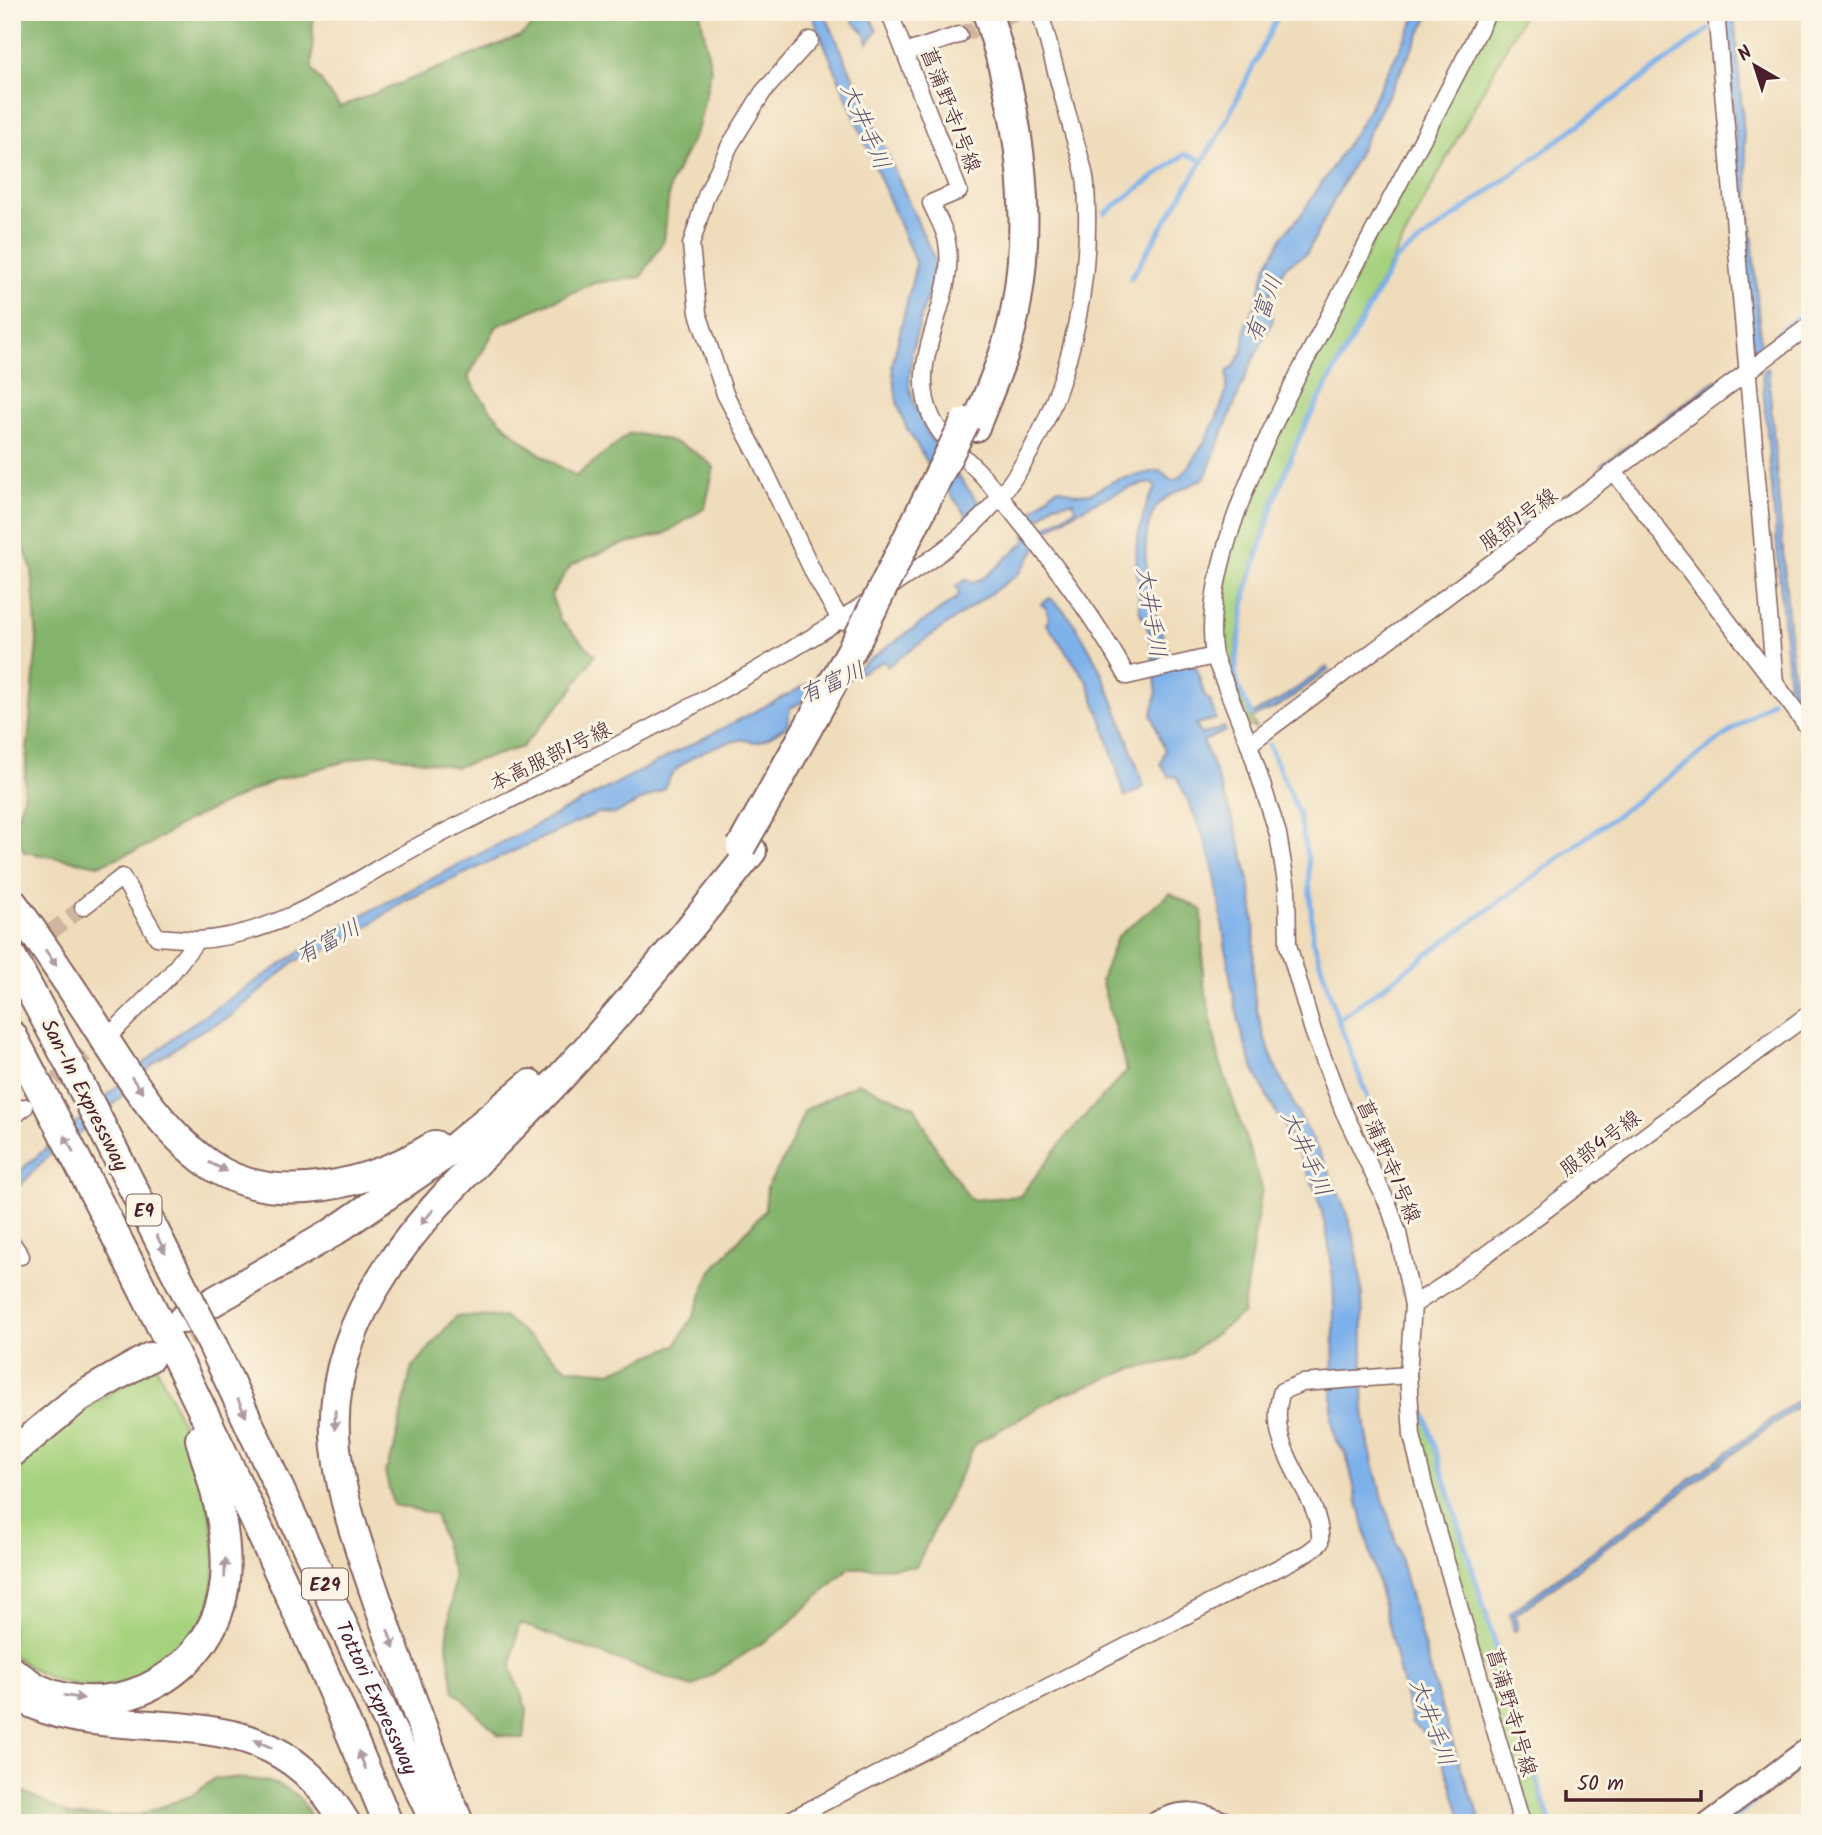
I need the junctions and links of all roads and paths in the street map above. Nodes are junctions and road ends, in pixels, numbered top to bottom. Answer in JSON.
{"nodes":[{"id":1,"x":889,"y":12,"type":"edge"},
{"id":2,"x":976,"y":12,"type":"edge"},
{"id":3,"x":987,"y":12,"type":"edge"},
{"id":4,"x":1040,"y":12,"type":"edge"},
{"id":5,"x":1488,"y":12,"type":"edge"},
{"id":6,"x":1716,"y":12,"type":"edge"},
{"id":7,"x":959,"y":35,"type":"tunnel mouth"},
{"id":8,"x":810,"y":40,"type":"dead end"},
{"id":9,"x":907,"y":52,"type":"junction"},
{"id":10,"x":1810,"y":325,"type":"edge"},
{"id":11,"x":1746,"y":374,"type":"junction"},
{"id":12,"x":970,"y":424,"type":"junction"},
{"id":13,"x":1615,"y":473,"type":"junction"},
{"id":14,"x":1003,"y":502,"type":"junction"},
{"id":15,"x":841,"y":621,"type":"junction"},
{"id":16,"x":1209,"y":658,"type":"junction"},
{"id":17,"x":1775,"y":683,"type":"junction"},
{"id":18,"x":1810,"y":730,"type":"edge"},
{"id":19,"x":1249,"y":744,"type":"junction"},
{"id":20,"x":747,"y":849,"type":"junction"},
{"id":21,"x":12,"y":902,"type":"edge"},
{"id":22,"x":83,"y":906,"type":"tunnel mouth"},
{"id":23,"x":197,"y":940,"type":"junction"},
{"id":24,"x":12,"y":957,"type":"edge"},
{"id":25,"x":1810,"y":1013,"type":"edge"},
{"id":26,"x":12,"y":1035,"type":"edge"},
{"id":27,"x":112,"y":1038,"type":"junction"},
{"id":28,"x":550,"y":1067,"type":"junction"},
{"id":29,"x":35,"y":1103,"type":"junction"},
{"id":30,"x":12,"y":1118,"type":"edge"},
{"id":31,"x":491,"y":1146,"type":"junction"},
{"id":32,"x":140,"y":1285,"type":"junction"},
{"id":33,"x":1413,"y":1305,"type":"junction"},
{"id":34,"x":195,"y":1333,"type":"junction"},
{"id":35,"x":177,"y":1364,"type":"joint"},
{"id":36,"x":1408,"y":1375,"type":"junction"},
{"id":37,"x":12,"y":1427,"type":"edge"},
{"id":38,"x":12,"y":1453,"type":"edge"},
{"id":39,"x":12,"y":1671,"type":"edge"},
{"id":40,"x":12,"y":1693,"type":"edge"},
{"id":41,"x":1810,"y":1746,"type":"edge"},
{"id":42,"x":346,"y":1823,"type":"edge"},
{"id":43,"x":388,"y":1823,"type":"edge"},
{"id":44,"x":435,"y":1823,"type":"edge"},
{"id":45,"x":459,"y":1823,"type":"edge"},
{"id":46,"x":784,"y":1823,"type":"edge"},
{"id":47,"x":1154,"y":1823,"type":"edge"},
{"id":48,"x":1227,"y":1823,"type":"edge"},
{"id":49,"x":1522,"y":1823,"type":"edge"},
{"id":50,"x":1708,"y":1823,"type":"edge"}],
"edges":[{"from":1,"to":9,"type":"street","name":"菖蒲野寺1号線"},
{"from":2,"to":12,"type":"highway"},
{"from":3,"to":12,"type":"highway"},
{"from":4,"to":14,"type":"street","name":"本高服部1号線"},
{"from":5,"to":16,"type":"street","name":"菖蒲野寺1号線"},
{"from":6,"to":11,"type":"street"},
{"from":7,"to":9,"type":"street"},
{"from":8,"to":15,"type":"street"},
{"from":9,"to":14,"type":"street","name":"菖蒲野寺1号線"},
{"from":10,"to":11,"type":"street","name":"服部1号線"},
{"from":11,"to":13,"type":"street","name":"服部1号線"},
{"from":11,"to":17,"type":"street"},
{"from":12,"to":20,"type":"highway","bridge":true},
{"from":13,"to":17,"type":"street"},
{"from":13,"to":19,"type":"street","name":"服部1号線"},
{"from":14,"to":15,"type":"street","name":"本高服部1号線"},
{"from":14,"to":16,"type":"street"},
{"from":15,"to":23,"type":"street","name":"本高服部1号線"},
{"from":16,"to":19,"type":"street","name":"菖蒲野寺1号線"},
{"from":17,"to":18,"type":"street"},
{"from":19,"to":33,"type":"street","name":"菖蒲野寺1号線"},
{"from":20,"to":28,"type":"highway"},
{"from":20,"to":31,"type":"highway"},
{"from":21,"to":27,"type":"highway","one_way":true},
{"from":22,"to":23,"type":"street","name":"本高服部1号線"},
{"from":23,"to":27,"type":"street"},
{"from":24,"to":34,"type":"highway","name":"San-In Expressway","number":"E9","one_way":true,"bridge":true},
{"from":25,"to":33,"type":"street","name":"服部4号線"},
{"from":26,"to":29,"type":"highway","name":"San-In Expressway","number":"E9"},
{"from":27,"to":28,"type":"highway","one_way":true},
{"from":28,"to":34,"type":"highway"},
{"from":29,"to":30,"type":"street"},
{"from":32,"to":29,"type":"highway","name":"San-In Expressway","number":"E9","one_way":true},
{"from":31,"to":34,"type":"highway"},
{"from":31,"to":45,"type":"highway","one_way":true},
{"from":32,"to":35,"type":"highway","name":"San-In Expressway","number":"E9"},
{"from":39,"to":32,"type":"highway","one_way":true},
{"from":33,"to":36,"type":"street","name":"菖蒲野寺1号線"},
{"from":34,"to":44,"type":"highway","name":"Tottori Expressway","number":"E29","one_way":true},
{"from":43,"to":35,"type":"highway","name":"Tottori Expressway","number":"E29","one_way":true},
{"from":36,"to":46,"type":"street"},
{"from":36,"to":49,"type":"street","name":"菖蒲野寺1号線"},
{"from":37,"to":38,"type":"highway"},
{"from":42,"to":40,"type":"highway","one_way":true},
{"from":41,"to":50,"type":"street"},
{"from":47,"to":48,"type":"street"}]}
